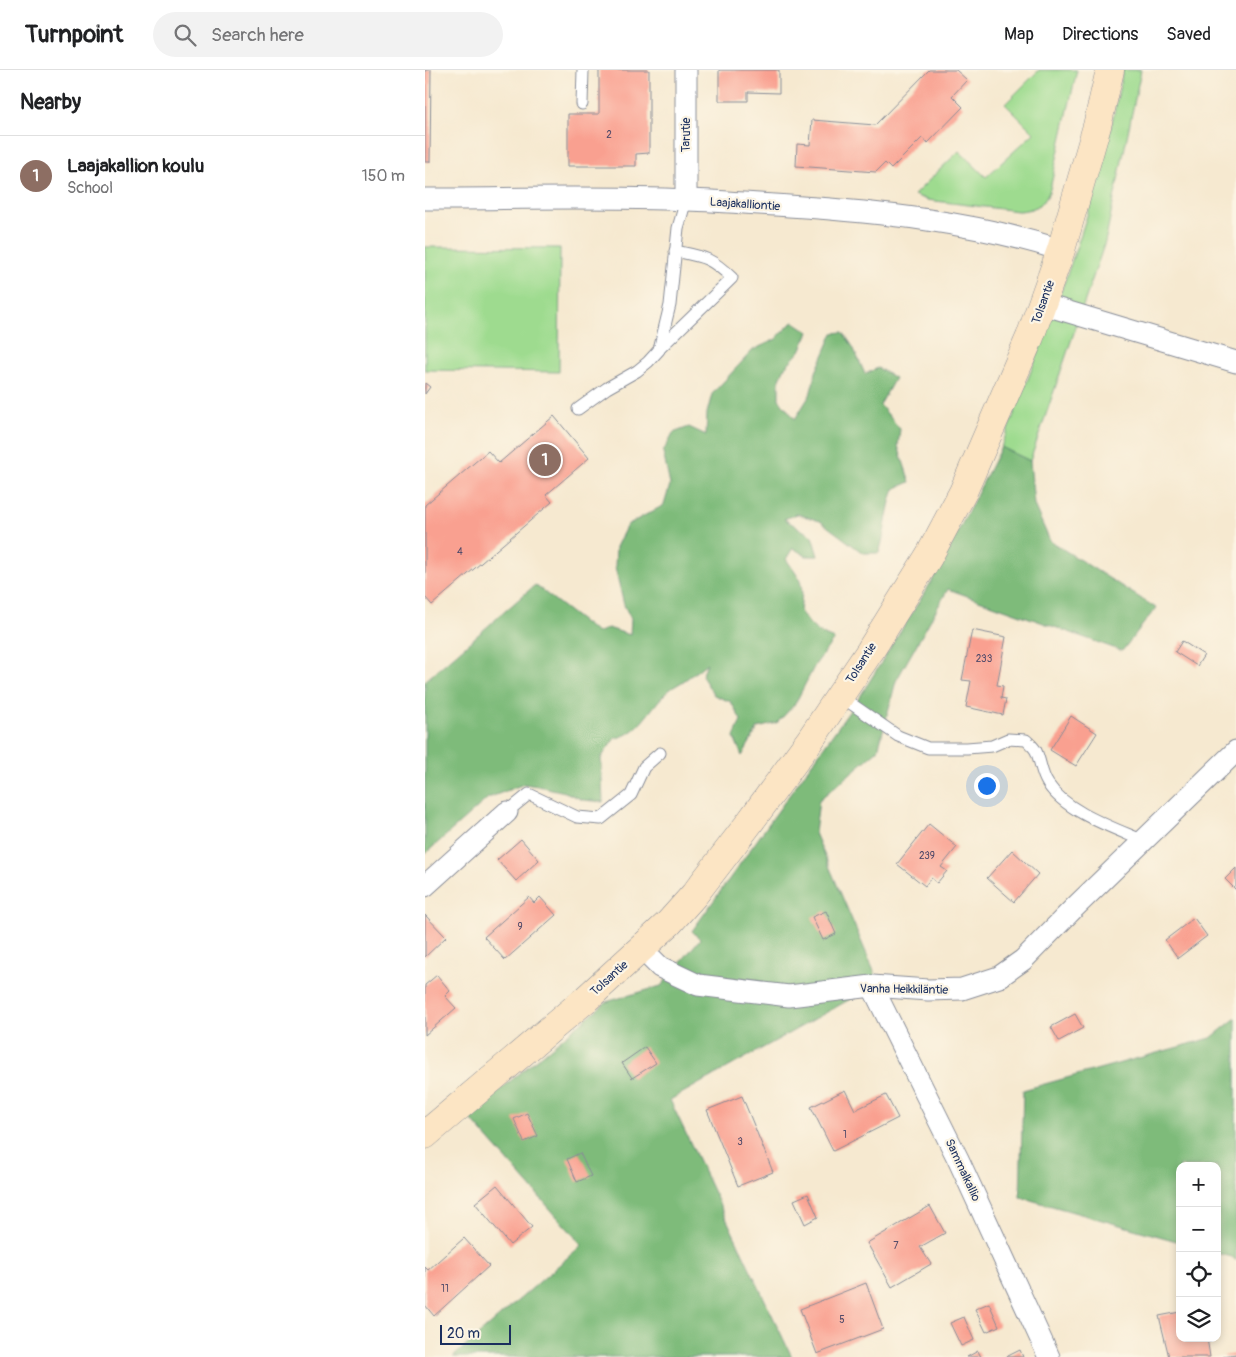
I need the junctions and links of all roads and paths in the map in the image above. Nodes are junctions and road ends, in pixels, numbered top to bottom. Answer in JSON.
{"nodes":[{"id":1,"x":583,"y":70,"type":"edge"},
{"id":2,"x":686,"y":70,"type":"edge"},
{"id":3,"x":1110,"y":70,"type":"edge"},
{"id":4,"x":582,"y":104,"type":"dead end"},
{"id":5,"x":425,"y":199,"type":"edge"},
{"id":6,"x":686,"y":200,"type":"junction"},
{"id":7,"x":1061,"y":250,"type":"junction"},
{"id":8,"x":675,"y":251,"type":"junction"},
{"id":9,"x":1042,"y":304,"type":"junction"},
{"id":10,"x":659,"y":350,"type":"junction"},
{"id":11,"x":1236,"y":362,"type":"edge"},
{"id":12,"x":578,"y":409,"type":"dead end"},
{"id":13,"x":840,"y":696,"type":"junction"},
{"id":14,"x":1236,"y":751,"type":"edge"},
{"id":15,"x":660,"y":752,"type":"dead end"},
{"id":16,"x":507,"y":812,"type":"joint"},
{"id":17,"x":1144,"y":841,"type":"junction"},
{"id":18,"x":425,"y":886,"type":"edge"},
{"id":19,"x":641,"y":949,"type":"junction"},
{"id":20,"x":872,"y":986,"type":"junction"},
{"id":21,"x":425,"y":1135,"type":"edge"},
{"id":22,"x":1049,"y":1357,"type":"edge"}],
"edges":[{"from":1,"to":4,"type":"lane"},
{"from":2,"to":6,"type":"street","name":"Tarutie"},
{"from":3,"to":7,"type":"street","name":"Tolsantie"},
{"from":5,"to":6,"type":"street","name":"Laajakalliontie"},
{"from":6,"to":7,"type":"street","name":"Laajakalliontie"},
{"from":6,"to":8,"type":"lane"},
{"from":7,"to":9,"type":"street","name":"Tolsantie"},
{"from":8,"to":10,"type":"lane"},
{"from":8,"to":10,"type":"lane"},
{"from":9,"to":11,"type":"street"},
{"from":9,"to":13,"type":"street","name":"Tolsantie"},
{"from":10,"to":12,"type":"lane"},
{"from":13,"to":17,"type":"lane"},
{"from":13,"to":19,"type":"street","name":"Tolsantie"},
{"from":14,"to":17,"type":"street","name":"Vanha Heikkiläntie"},
{"from":15,"to":16,"type":"lane"},
{"from":16,"to":18,"type":"street"},
{"from":17,"to":20,"type":"street","name":"Vanha Heikkiläntie"},
{"from":19,"to":20,"type":"street","name":"Vanha Heikkiläntie"},
{"from":19,"to":21,"type":"street","name":"Tolsantie"},
{"from":20,"to":22,"type":"street","name":"Sammalkallio"}]}
